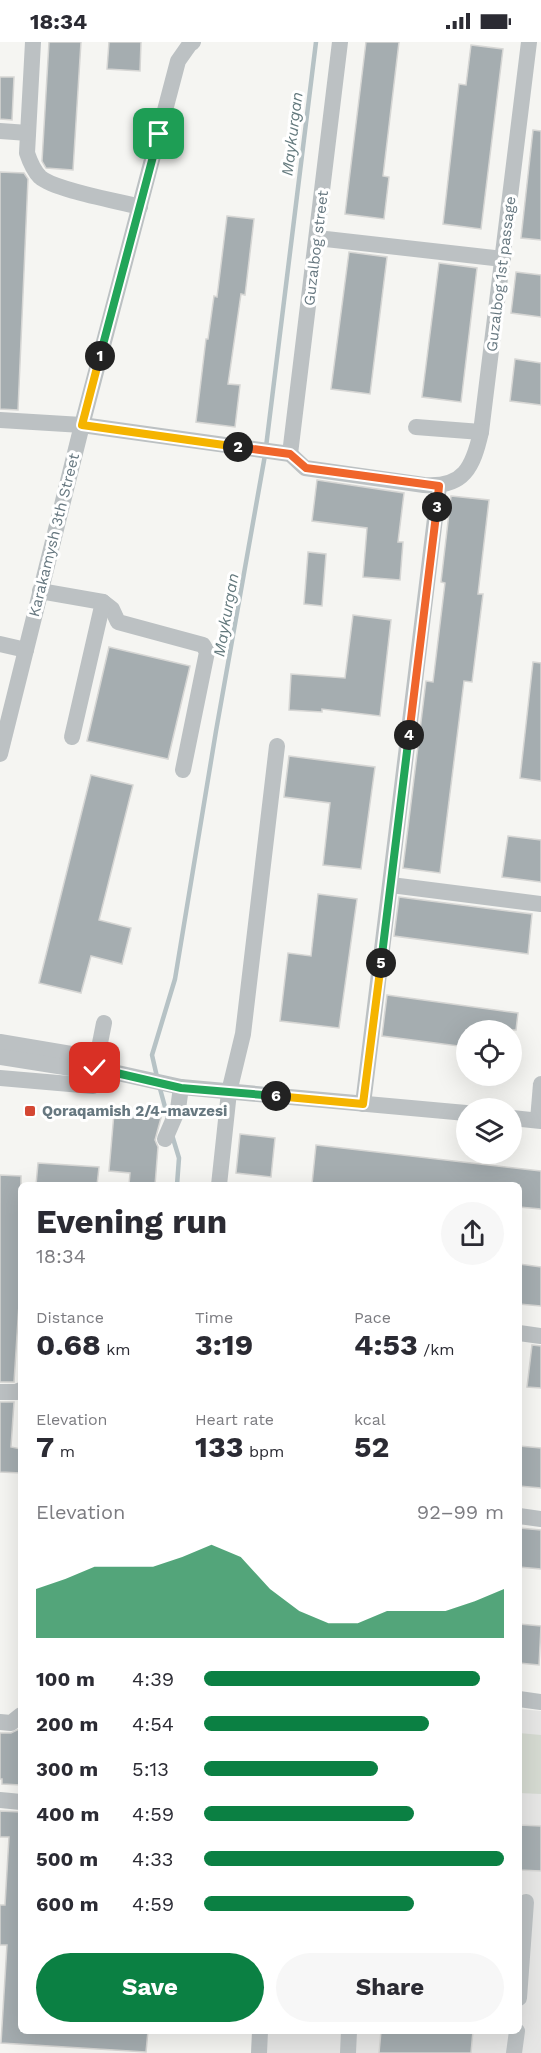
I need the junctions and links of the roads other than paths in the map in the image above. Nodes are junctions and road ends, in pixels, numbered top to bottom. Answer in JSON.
{"nodes":[{"id":1,"x":33,"y":42,"type":"edge"},
{"id":2,"x":193,"y":42,"type":"edge"},
{"id":3,"x":340,"y":42,"type":"edge"},
{"id":4,"x":529,"y":42,"type":"edge"},
{"id":5,"x":0,"y":131,"type":"edge"},
{"id":6,"x":28,"y":133,"type":"junction"},
{"id":7,"x":140,"y":207,"type":"junction"},
{"id":8,"x":317,"y":238,"type":"junction"},
{"id":9,"x":503,"y":259,"type":"junction"},
{"id":10,"x":0,"y":420,"type":"edge"},
{"id":11,"x":82,"y":425,"type":"junction"},
{"id":12,"x":416,"y":427,"type":"dead end"},
{"id":13,"x":481,"y":432,"type":"junction"},
{"id":14,"x":290,"y":454,"type":"junction"},
{"id":15,"x":439,"y":486,"type":"junction"},
{"id":16,"x":40,"y":591,"type":"junction"},
{"id":17,"x":103,"y":602,"type":"junction"},
{"id":18,"x":0,"y":644,"type":"edge"},
{"id":19,"x":26,"y":650,"type":"junction"},
{"id":20,"x":72,"y":737,"type":"dead end"},
{"id":21,"x":277,"y":746,"type":"dead end"},
{"id":22,"x":0,"y":754,"type":"edge"},
{"id":23,"x":183,"y":770,"type":"dead end"},
{"id":24,"x":390,"y":885,"type":"junction"},
{"id":25,"x":541,"y":904,"type":"edge"},
{"id":26,"x":104,"y":1023,"type":"dead end"},
{"id":27,"x":0,"y":1042,"type":"edge"},
{"id":28,"x":0,"y":1057,"type":"edge"},
{"id":29,"x":95,"y":1068,"type":"junction"},
{"id":30,"x":0,"y":1078,"type":"edge"},
{"id":31,"x":165,"y":1084,"type":"junction"},
{"id":32,"x":541,"y":1084,"type":"edge"},
{"id":33,"x":93,"y":1086,"type":"dead end"},
{"id":34,"x":229,"y":1092,"type":"junction"},
{"id":35,"x":363,"y":1104,"type":"junction"},
{"id":36,"x":456,"y":1112,"type":"edge"},
{"id":37,"x":522,"y":1119,"type":"edge"},
{"id":38,"x":540,"y":1120,"type":"edge"},
{"id":39,"x":165,"y":1139,"type":"dead end"},
{"id":40,"x":219,"y":1182,"type":"edge"},
{"id":41,"x":522,"y":1333,"type":"edge"},
{"id":42,"x":541,"y":1336,"type":"edge"},
{"id":43,"x":18,"y":1391,"type":"edge"},
{"id":44,"x":0,"y":1392,"type":"edge"},
{"id":45,"x":522,"y":1516,"type":"edge"},
{"id":46,"x":541,"y":1519,"type":"edge"},
{"id":47,"x":522,"y":1700,"type":"edge"},
{"id":48,"x":541,"y":1702,"type":"edge"},
{"id":49,"x":18,"y":1717,"type":"edge"},
{"id":50,"x":0,"y":1722,"type":"edge"},
{"id":51,"x":0,"y":1800,"type":"edge"},
{"id":52,"x":18,"y":1802,"type":"edge"},
{"id":53,"x":529,"y":1902,"type":"edge"},
{"id":54,"x":522,"y":1969,"type":"edge"},
{"id":55,"x":260,"y":2034,"type":"edge"},
{"id":56,"x":349,"y":2034,"type":"edge"},
{"id":57,"x":517,"y":2034,"type":"edge"},
{"id":58,"x":259,"y":2053,"type":"edge"},
{"id":59,"x":348,"y":2053,"type":"edge"},
{"id":60,"x":514,"y":2053,"type":"edge"}],
"edges":[{"from":1,"to":6,"type":"street"},
{"from":2,"to":7,"type":"street","name":"Karakamysh 3th Street"},
{"from":3,"to":8,"type":"street","name":"Guzalbog street"},
{"from":4,"to":9,"type":"street","name":"Guzalbog 1st passage"},
{"from":5,"to":6,"type":"street"},
{"from":6,"to":7,"type":"street"},
{"from":7,"to":11,"type":"street","name":"Karakamysh 3th Street"},
{"from":8,"to":9,"type":"street"},
{"from":8,"to":14,"type":"street","name":"Guzalbog street"},
{"from":9,"to":13,"type":"street","name":"Guzalbog 1st passage"},
{"from":10,"to":11,"type":"street"},
{"from":11,"to":14,"type":"street"},
{"from":11,"to":16,"type":"street","name":"Karakamysh 3th Street"},
{"from":12,"to":13,"type":"street"},
{"from":13,"to":15,"type":"street","name":"Guzalbog 1st passage"},
{"from":14,"to":15,"type":"street"},
{"from":15,"to":24,"type":"street"},
{"from":16,"to":17,"type":"street"},
{"from":16,"to":19,"type":"street","name":"Karakamysh 3th Street"},
{"from":17,"to":20,"type":"street"},
{"from":17,"to":23,"type":"street"},
{"from":18,"to":19,"type":"street"},
{"from":19,"to":22,"type":"street","name":"Karakamysh 3th Street"},
{"from":21,"to":34,"type":"street"},
{"from":24,"to":25,"type":"street"},
{"from":24,"to":35,"type":"street"},
{"from":26,"to":29,"type":"street"},
{"from":27,"to":29,"type":"street"},
{"from":28,"to":29,"type":"street"},
{"from":29,"to":31,"type":"street"},
{"from":30,"to":33,"type":"street"},
{"from":31,"to":34,"type":"street"},
{"from":31,"to":39,"type":"street"},
{"from":32,"to":38,"type":"street"},
{"from":34,"to":35,"type":"street"},
{"from":34,"to":40,"type":"street"},
{"from":35,"to":36,"type":"street"},
{"from":37,"to":38,"type":"street"},
{"from":41,"to":42,"type":"street"},
{"from":43,"to":44,"type":"street"},
{"from":45,"to":46,"type":"street"},
{"from":47,"to":48,"type":"street"},
{"from":49,"to":50,"type":"street"},
{"from":51,"to":52,"type":"street"},
{"from":53,"to":54,"type":"street"},
{"from":55,"to":58,"type":"street"},
{"from":56,"to":59,"type":"street"},
{"from":57,"to":60,"type":"street"}]}
